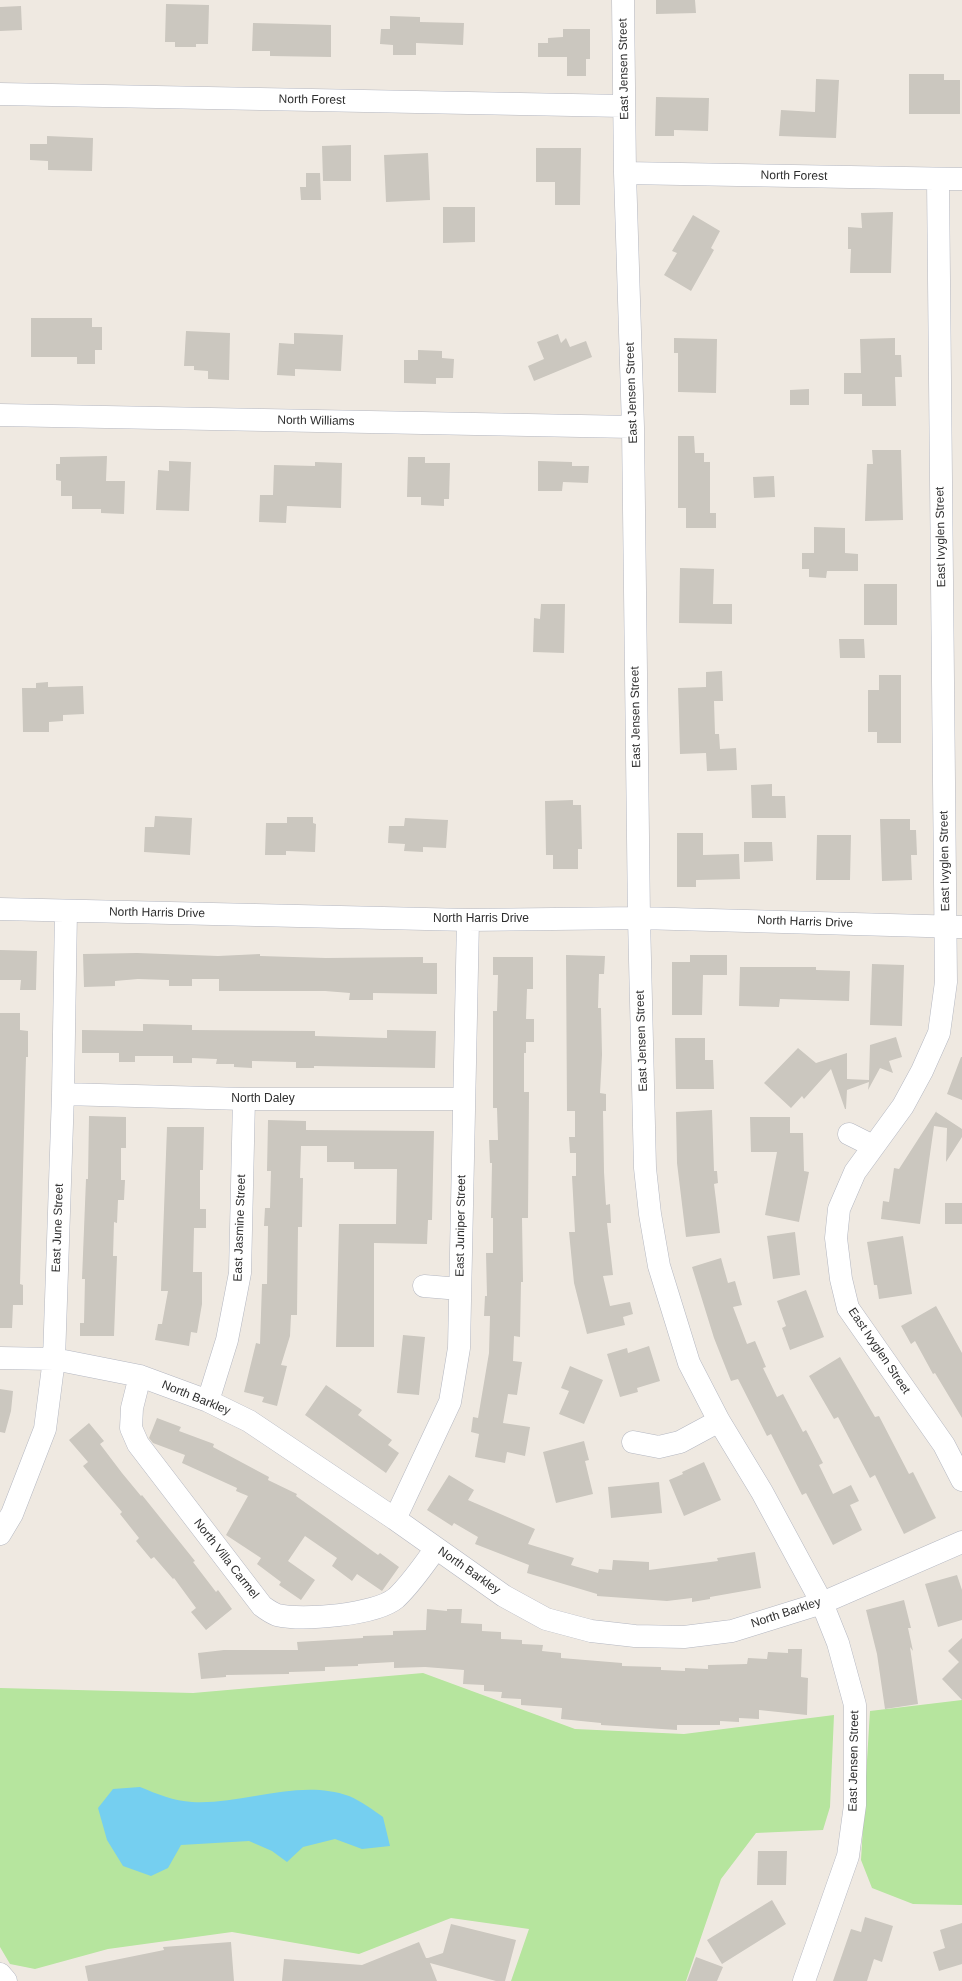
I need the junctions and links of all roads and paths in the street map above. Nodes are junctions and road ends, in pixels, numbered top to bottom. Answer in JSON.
{"nodes":[{"id":1,"x":623,"y":0,"type":"edge"},
{"id":2,"x":0,"y":94,"type":"edge"},
{"id":3,"x":624,"y":106,"type":"junction"},
{"id":4,"x":625,"y":173,"type":"junction"},
{"id":5,"x":938,"y":179,"type":"junction"},
{"id":6,"x":962,"y":179,"type":"edge"},
{"id":7,"x":0,"y":415,"type":"edge"},
{"id":8,"x":633,"y":427,"type":"junction"},
{"id":9,"x":0,"y":909,"type":"edge"},
{"id":10,"x":66,"y":911,"type":"junction"},
{"id":11,"x":639,"y":918,"type":"junction"},
{"id":12,"x":468,"y":920,"type":"junction"},
{"id":13,"x":954,"y":926,"type":"edge"},
{"id":14,"x":63,"y":1094,"type":"junction"},
{"id":15,"x":244,"y":1099,"type":"junction"},
{"id":16,"x":464,"y":1099,"type":"junction"},
{"id":17,"x":849,"y":1134,"type":"dead end"},
{"id":18,"x":874,"y":1146,"type":"junction"},
{"id":19,"x":424,"y":1286,"type":"dead end"},
{"id":20,"x":460,"y":1289,"type":"junction"},
{"id":21,"x":0,"y":1358,"type":"edge"},
{"id":22,"x":54,"y":1359,"type":"junction"},
{"id":23,"x":140,"y":1376,"type":"junction"},
{"id":24,"x":208,"y":1401,"type":"junction"},
{"id":25,"x":719,"y":1421,"type":"junction"},
{"id":26,"x":633,"y":1442,"type":"dead end"},
{"id":27,"x":962,"y":1480,"type":"edge"},
{"id":28,"x":395,"y":1519,"type":"junction"},
{"id":29,"x":0,"y":1534,"type":"edge"},
{"id":30,"x":962,"y":1542,"type":"edge"},
{"id":31,"x":436,"y":1548,"type":"junction"},
{"id":32,"x":822,"y":1603,"type":"junction"},
{"id":33,"x":0,"y":1974,"type":"edge"},
{"id":34,"x":6,"y":1981,"type":"edge"},
{"id":35,"x":804,"y":1981,"type":"edge"}],
"edges":[{"from":1,"to":3,"type":"street","name":"East Jensen Street"},
{"from":2,"to":3,"type":"street","name":"North Forest"},
{"from":3,"to":4,"type":"street","name":"East Jensen Street"},
{"from":4,"to":5,"type":"street","name":"North Forest"},
{"from":4,"to":8,"type":"street","name":"East Jensen Street"},
{"from":5,"to":6,"type":"street","name":"North Forest"},
{"from":5,"to":13,"type":"street","name":"East Ivyglen Street"},
{"from":7,"to":8,"type":"street","name":"North Williams"},
{"from":8,"to":11,"type":"street","name":"East Jensen Street"},
{"from":9,"to":10,"type":"street","name":"North Harris Drive"},
{"from":10,"to":12,"type":"street","name":"North Harris Drive"},
{"from":10,"to":14,"type":"street","name":"East June Street"},
{"from":11,"to":12,"type":"street","name":"North Harris Drive"},
{"from":11,"to":13,"type":"street","name":"North Harris Drive"},
{"from":11,"to":25,"type":"street","name":"East Jensen Street"},
{"from":12,"to":16,"type":"street","name":"East Juniper Street"},
{"from":13,"to":18,"type":"street","name":"East Ivyglen Street"},
{"from":14,"to":15,"type":"street","name":"North Daley"},
{"from":14,"to":22,"type":"street","name":"East June Street"},
{"from":15,"to":16,"type":"street","name":"North Daley"},
{"from":15,"to":24,"type":"street","name":"East Jasmine Street"},
{"from":16,"to":20,"type":"street","name":"East Juniper Street"},
{"from":17,"to":18,"type":"street"},
{"from":18,"to":27,"type":"street","name":"East Ivyglen Street"},
{"from":19,"to":20,"type":"street"},
{"from":20,"to":28,"type":"street","name":"East Juniper Street"},
{"from":21,"to":22,"type":"street","name":"North Barkley"},
{"from":22,"to":23,"type":"street","name":"North Barkley"},
{"from":22,"to":29,"type":"street","name":"East June Street"},
{"from":23,"to":24,"type":"street","name":"North Barkley"},
{"from":23,"to":31,"type":"street","name":"North Villa Carmel"},
{"from":24,"to":28,"type":"street","name":"North Barkley"},
{"from":25,"to":26,"type":"street"},
{"from":25,"to":32,"type":"street","name":"East Jensen Street"},
{"from":28,"to":31,"type":"street","name":"North Barkley"},
{"from":30,"to":32,"type":"street","name":"North Barkley"},
{"from":31,"to":32,"type":"street","name":"North Barkley"},
{"from":32,"to":35,"type":"street","name":"East Jensen Street"},
{"from":33,"to":34,"type":"street"}]}
